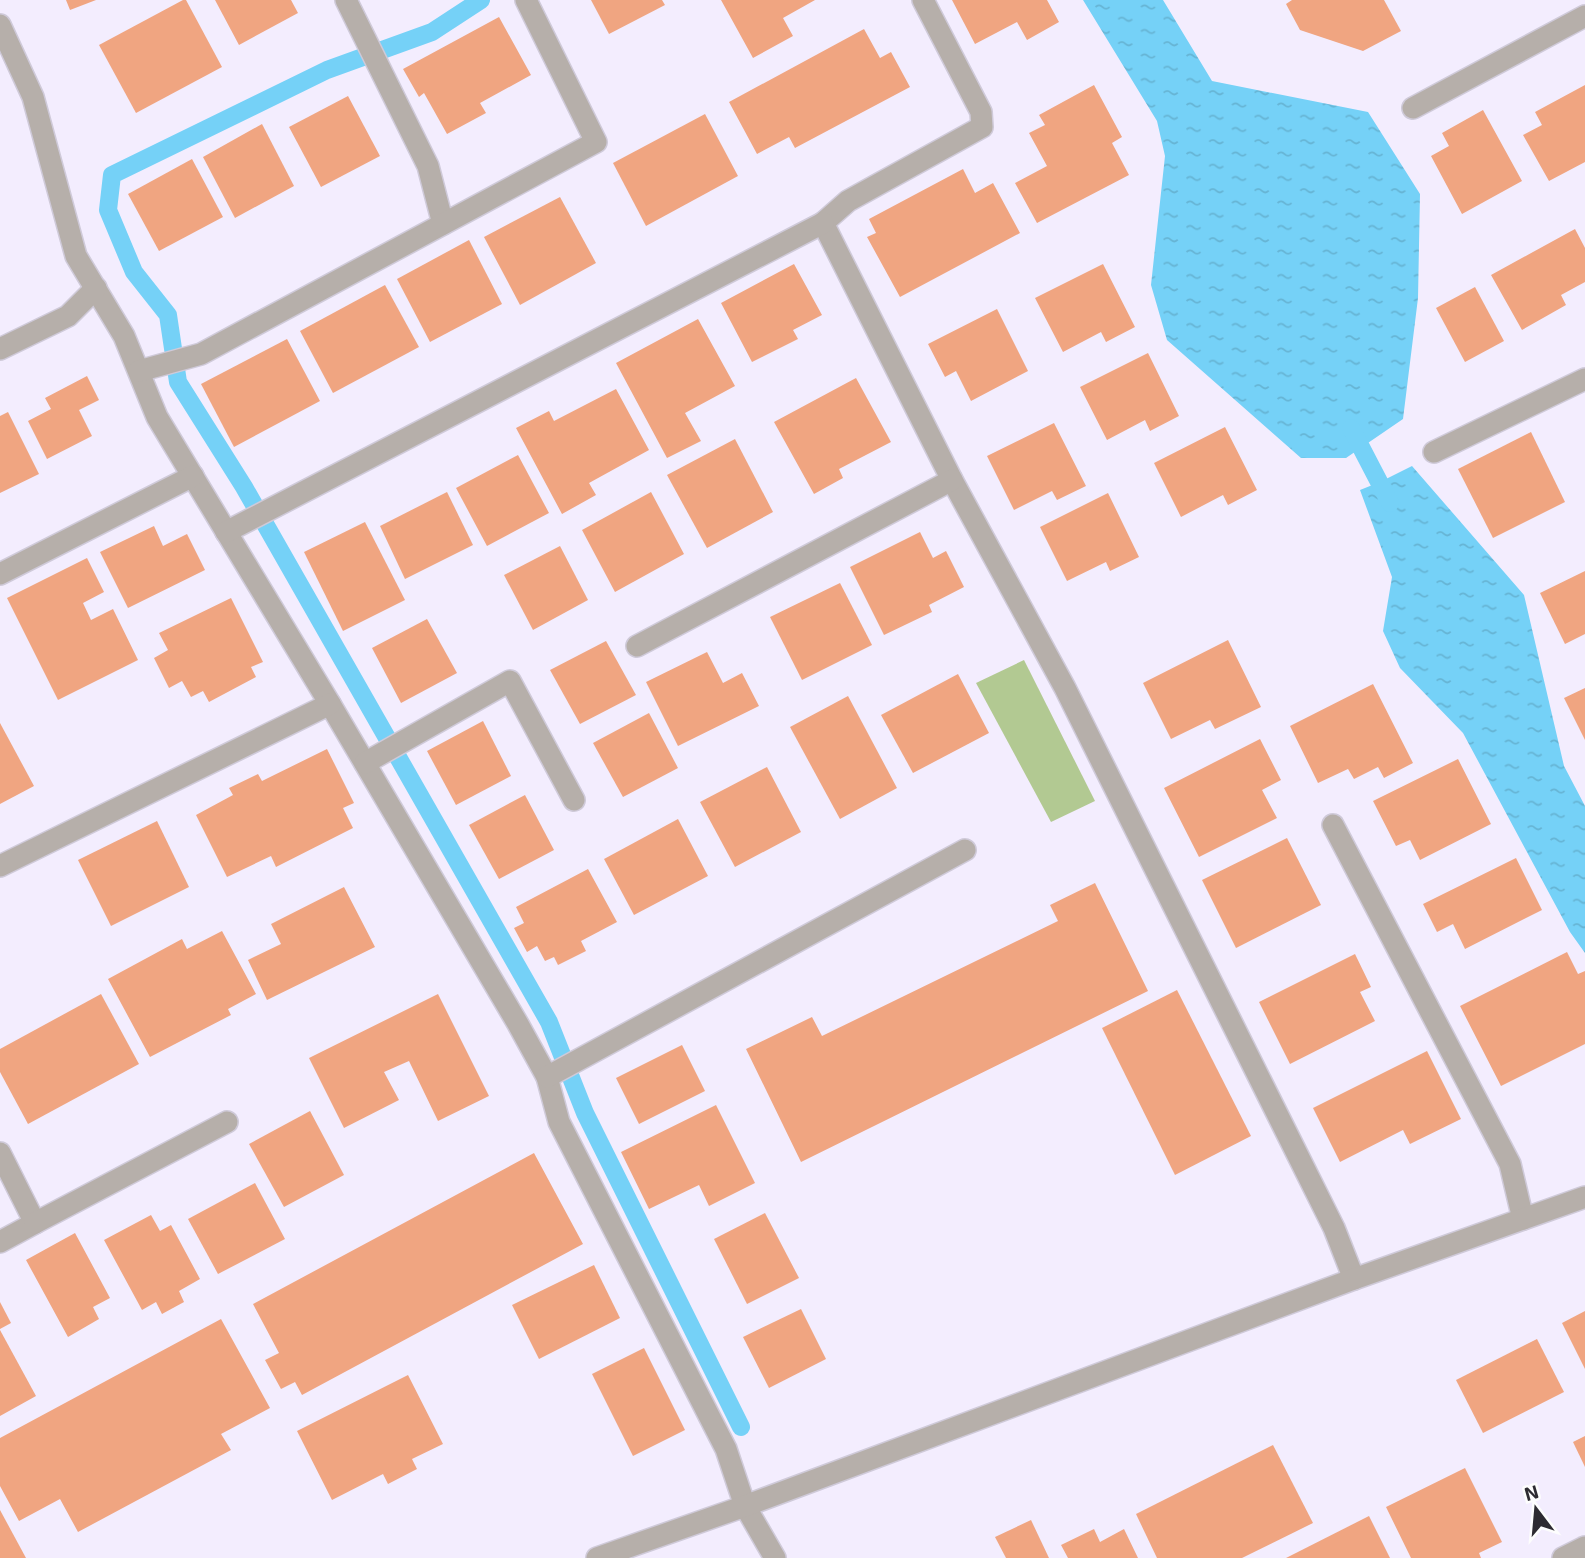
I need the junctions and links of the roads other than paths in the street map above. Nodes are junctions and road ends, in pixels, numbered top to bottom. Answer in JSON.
{"nodes":[{"id":1,"x":346,"y":0,"type":"edge"},
{"id":2,"x":526,"y":0,"type":"edge"},
{"id":3,"x":923,"y":0,"type":"edge"},
{"id":4,"x":1585,"y":16,"type":"edge"},
{"id":5,"x":0,"y":25,"type":"edge"},
{"id":6,"x":1413,"y":108,"type":"dead end"},
{"id":7,"x":822,"y":223,"type":"junction"},
{"id":8,"x":443,"y":224,"type":"junction"},
{"id":9,"x":96,"y":288,"type":"junction"},
{"id":10,"x":0,"y":349,"type":"edge"},
{"id":11,"x":148,"y":369,"type":"junction"},
{"id":12,"x":1585,"y":379,"type":"edge"},
{"id":13,"x":1434,"y":452,"type":"dead end"},
{"id":14,"x":193,"y":476,"type":"junction"},
{"id":15,"x":952,"y":480,"type":"junction"},
{"id":16,"x":234,"y":528,"type":"junction"},
{"id":17,"x":0,"y":574,"type":"edge"},
{"id":18,"x":637,"y":646,"type":"dead end"},
{"id":19,"x":330,"y":704,"type":"junction"},
{"id":20,"x":371,"y":759,"type":"junction"},
{"id":21,"x":575,"y":800,"type":"dead end"},
{"id":22,"x":1334,"y":825,"type":"dead end"},
{"id":23,"x":965,"y":850,"type":"dead end"},
{"id":24,"x":0,"y":866,"type":"edge"},
{"id":25,"x":552,"y":1075,"type":"junction"},
{"id":26,"x":227,"y":1122,"type":"dead end"},
{"id":27,"x":0,"y":1153,"type":"edge"},
{"id":28,"x":1585,"y":1197,"type":"edge"},
{"id":29,"x":1523,"y":1219,"type":"junction"},
{"id":30,"x":35,"y":1223,"type":"junction"},
{"id":31,"x":0,"y":1242,"type":"edge"},
{"id":32,"x":1354,"y":1279,"type":"junction"},
{"id":33,"x":745,"y":1506,"type":"junction"},
{"id":34,"x":1585,"y":1547,"type":"edge"},
{"id":35,"x":597,"y":1558,"type":"edge"},
{"id":36,"x":775,"y":1558,"type":"edge"},
{"id":37,"x":1563,"y":1558,"type":"edge"}],
"edges":[{"from":1,"to":8,"type":"street"},
{"from":2,"to":8,"type":"street"},
{"from":3,"to":7,"type":"street"},
{"from":4,"to":6,"type":"street"},
{"from":5,"to":9,"type":"street"},
{"from":7,"to":15,"type":"street"},
{"from":7,"to":16,"type":"street"},
{"from":8,"to":11,"type":"street"},
{"from":9,"to":10,"type":"street"},
{"from":9,"to":11,"type":"street"},
{"from":11,"to":14,"type":"street"},
{"from":12,"to":13,"type":"street"},
{"from":14,"to":16,"type":"street"},
{"from":14,"to":17,"type":"street"},
{"from":15,"to":18,"type":"street"},
{"from":15,"to":32,"type":"street"},
{"from":16,"to":19,"type":"street"},
{"from":19,"to":20,"type":"street"},
{"from":19,"to":24,"type":"street"},
{"from":20,"to":21,"type":"street"},
{"from":20,"to":25,"type":"street"},
{"from":22,"to":29,"type":"street"},
{"from":23,"to":25,"type":"street"},
{"from":25,"to":33,"type":"street"},
{"from":26,"to":30,"type":"street"},
{"from":27,"to":30,"type":"street"},
{"from":28,"to":29,"type":"street"},
{"from":29,"to":32,"type":"street"},
{"from":30,"to":31,"type":"street"},
{"from":32,"to":33,"type":"street"},
{"from":33,"to":35,"type":"street"},
{"from":33,"to":36,"type":"street"},
{"from":34,"to":37,"type":"street"}]}
